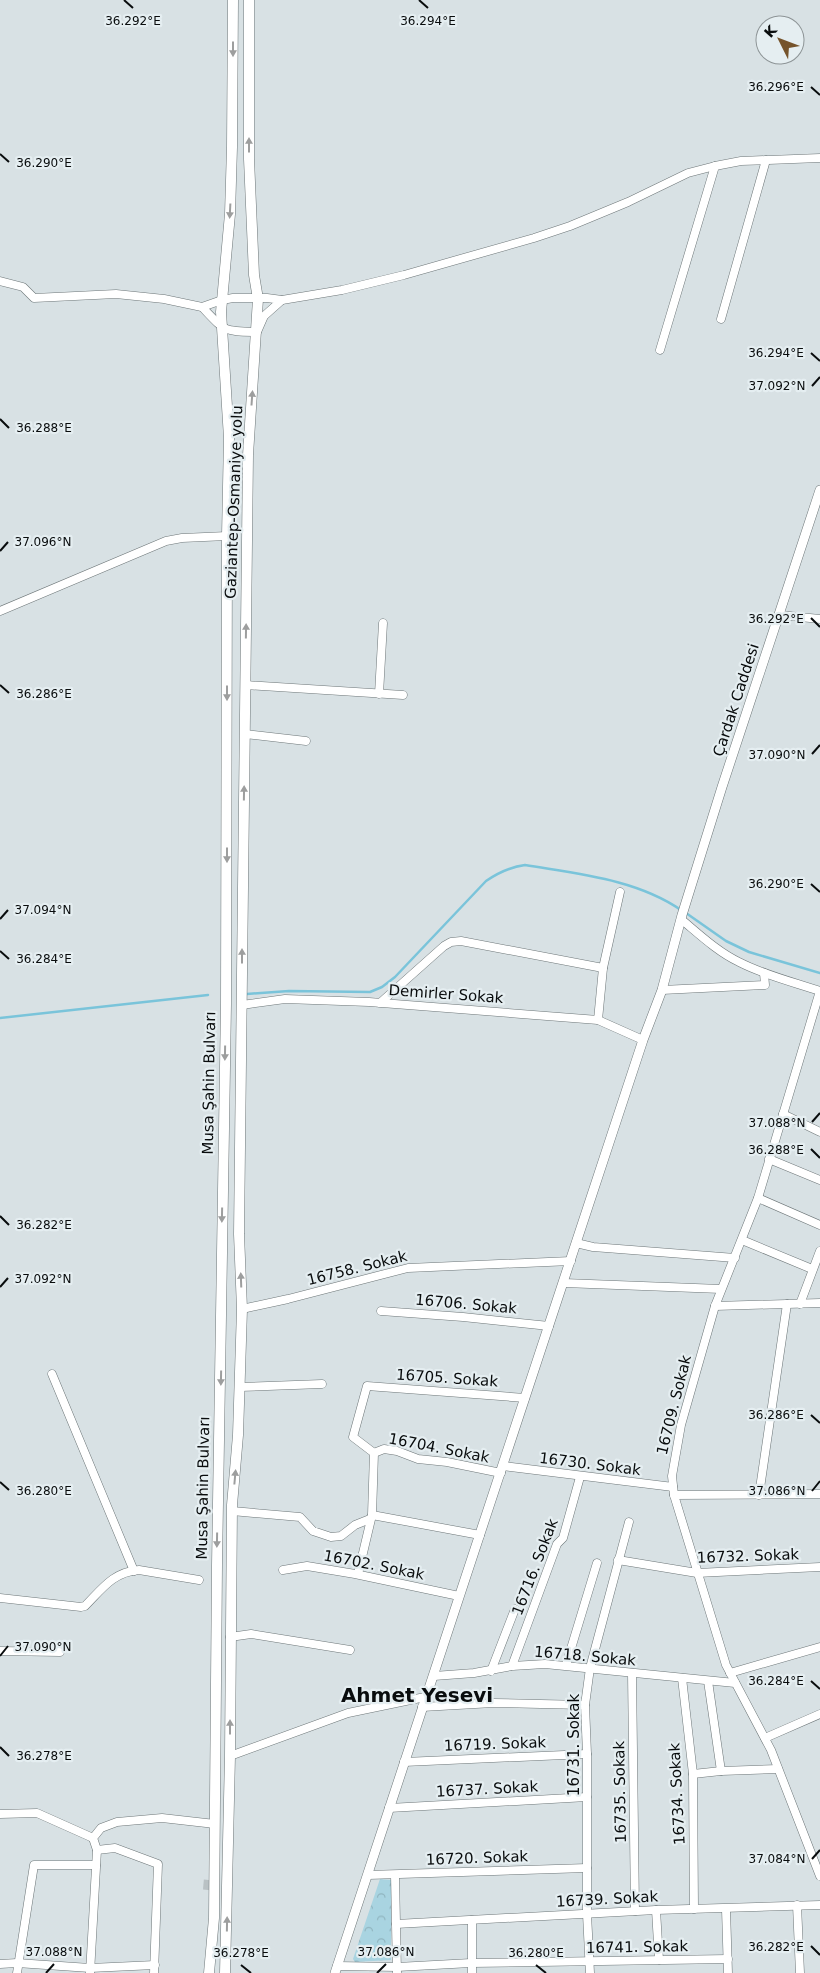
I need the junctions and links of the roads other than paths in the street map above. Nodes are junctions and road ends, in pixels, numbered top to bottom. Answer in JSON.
{"nodes":[{"id":1,"x":233,"y":0,"type":"edge"},
{"id":2,"x":249,"y":0,"type":"edge"},
{"id":3,"x":820,"y":158,"type":"edge"},
{"id":4,"x":766,"y":160,"type":"junction"},
{"id":5,"x":715,"y":166,"type":"junction"},
{"id":6,"x":0,"y":281,"type":"edge"},
{"id":7,"x":258,"y":298,"type":"junction"},
{"id":8,"x":222,"y":300,"type":"junction"},
{"id":9,"x":282,"y":300,"type":"junction"},
{"id":10,"x":202,"y":307,"type":"junction"},
{"id":11,"x":721,"y":319,"type":"dead end"},
{"id":12,"x":222,"y":329,"type":"junction"},
{"id":13,"x":257,"y":332,"type":"junction"},
{"id":14,"x":660,"y":350,"type":"dead end"},
{"id":15,"x":820,"y":490,"type":"edge"},
{"id":16,"x":227,"y":536,"type":"junction"},
{"id":17,"x":0,"y":611,"type":"edge"},
{"id":18,"x":780,"y":615,"type":"junction"},
{"id":19,"x":820,"y":619,"type":"edge"},
{"id":20,"x":383,"y":623,"type":"dead end"},
{"id":21,"x":245,"y":684,"type":"junction"},
{"id":22,"x":379,"y":694,"type":"junction"},
{"id":23,"x":403,"y":695,"type":"dead end"},
{"id":24,"x":245,"y":734,"type":"junction"},
{"id":25,"x":306,"y":741,"type":"dead end"},
{"id":26,"x":620,"y":892,"type":"dead end"},
{"id":27,"x":682,"y":918,"type":"junction"},
{"id":28,"x":603,"y":968,"type":"junction"},
{"id":29,"x":764,"y":973,"type":"junction"},
{"id":30,"x":662,"y":990,"type":"junction"},
{"id":31,"x":820,"y":991,"type":"edge"},
{"id":32,"x":380,"y":1003,"type":"junction"},
{"id":33,"x":226,"y":1004,"type":"joint"},
{"id":34,"x":242,"y":1004,"type":"junction"},
{"id":35,"x":598,"y":1020,"type":"junction"},
{"id":36,"x":643,"y":1040,"type":"junction"},
{"id":37,"x":783,"y":1114,"type":"junction"},
{"id":38,"x":820,"y":1132,"type":"edge"},
{"id":39,"x":769,"y":1159,"type":"junction"},
{"id":40,"x":820,"y":1180,"type":"edge"},
{"id":41,"x":758,"y":1198,"type":"junction"},
{"id":42,"x":820,"y":1225,"type":"edge"},
{"id":43,"x":742,"y":1240,"type":"junction"},
{"id":44,"x":576,"y":1243,"type":"junction"},
{"id":45,"x":820,"y":1251,"type":"edge"},
{"id":46,"x":735,"y":1258,"type":"junction"},
{"id":47,"x":571,"y":1261,"type":"junction"},
{"id":48,"x":812,"y":1269,"type":"junction"},
{"id":49,"x":564,"y":1283,"type":"junction"},
{"id":50,"x":721,"y":1289,"type":"junction"},
{"id":51,"x":820,"y":1303,"type":"edge"},
{"id":52,"x":788,"y":1304,"type":"junction"},
{"id":53,"x":800,"y":1304,"type":"junction"},
{"id":54,"x":714,"y":1306,"type":"junction"},
{"id":55,"x":242,"y":1309,"type":"junction"},
{"id":56,"x":380,"y":1311,"type":"dead end"},
{"id":57,"x":549,"y":1326,"type":"junction"},
{"id":58,"x":52,"y":1374,"type":"dead end"},
{"id":59,"x":322,"y":1384,"type":"dead end"},
{"id":60,"x":239,"y":1387,"type":"junction"},
{"id":61,"x":526,"y":1398,"type":"junction"},
{"id":62,"x":374,"y":1454,"type":"junction"},
{"id":63,"x":502,"y":1470,"type":"junction"},
{"id":64,"x":580,"y":1477,"type":"junction"},
{"id":65,"x":674,"y":1491,"type":"junction"},
{"id":66,"x":820,"y":1494,"type":"edge"},
{"id":67,"x":759,"y":1495,"type":"junction"},
{"id":68,"x":232,"y":1511,"type":"junction"},
{"id":69,"x":371,"y":1517,"type":"junction"},
{"id":70,"x":629,"y":1522,"type":"dead end"},
{"id":71,"x":480,"y":1535,"type":"junction"},
{"id":72,"x":618,"y":1560,"type":"junction"},
{"id":73,"x":597,"y":1563,"type":"dead end"},
{"id":74,"x":820,"y":1567,"type":"edge"},
{"id":75,"x":283,"y":1570,"type":"dead end"},
{"id":76,"x":134,"y":1571,"type":"junction"},
{"id":77,"x":698,"y":1572,"type":"junction"},
{"id":78,"x":358,"y":1574,"type":"junction"},
{"id":79,"x":198,"y":1580,"type":"dead end"},
{"id":80,"x":459,"y":1596,"type":"junction"},
{"id":81,"x":0,"y":1598,"type":"edge"},
{"id":82,"x":515,"y":1609,"type":"dead end"},
{"id":83,"x":230,"y":1637,"type":"junction"},
{"id":84,"x":820,"y":1647,"type":"edge"},
{"id":85,"x":350,"y":1650,"type":"dead end"},
{"id":86,"x":0,"y":1651,"type":"edge"},
{"id":87,"x":60,"y":1652,"type":"dead end"},
{"id":88,"x":566,"y":1665,"type":"junction"},
{"id":89,"x":512,"y":1666,"type":"junction"},
{"id":90,"x":590,"y":1668,"type":"junction"},
{"id":91,"x":491,"y":1671,"type":"junction"},
{"id":92,"x":632,"y":1673,"type":"junction"},
{"id":93,"x":730,"y":1673,"type":"junction"},
{"id":94,"x":434,"y":1676,"type":"junction"},
{"id":95,"x":682,"y":1678,"type":"junction"},
{"id":96,"x":708,"y":1681,"type":"junction"},
{"id":97,"x":735,"y":1683,"type":"junction"},
{"id":98,"x":425,"y":1697,"type":"junction"},
{"id":99,"x":585,"y":1705,"type":"junction"},
{"id":100,"x":422,"y":1707,"type":"junction"},
{"id":101,"x":820,"y":1714,"type":"edge"},
{"id":102,"x":766,"y":1738,"type":"junction"},
{"id":103,"x":587,"y":1754,"type":"junction"},
{"id":104,"x":230,"y":1756,"type":"junction"},
{"id":105,"x":404,"y":1762,"type":"junction"},
{"id":106,"x":778,"y":1769,"type":"junction"},
{"id":107,"x":721,"y":1771,"type":"junction"},
{"id":108,"x":693,"y":1774,"type":"junction"},
{"id":109,"x":587,"y":1797,"type":"junction"},
{"id":110,"x":389,"y":1808,"type":"junction"},
{"id":111,"x":0,"y":1814,"type":"edge"},
{"id":112,"x":215,"y":1824,"type":"junction"},
{"id":113,"x":215,"y":1837,"type":"junction"},
{"id":114,"x":93,"y":1838,"type":"junction"},
{"id":115,"x":97,"y":1850,"type":"junction"},
{"id":116,"x":96,"y":1865,"type":"junction"},
{"id":117,"x":587,"y":1868,"type":"junction"},
{"id":118,"x":368,"y":1874,"type":"junction"},
{"id":119,"x":395,"y":1874,"type":"junction"},
{"id":120,"x":820,"y":1876,"type":"edge"},
{"id":121,"x":209,"y":1878,"type":"tunnel mouth"},
{"id":122,"x":208,"y":1890,"type":"tunnel mouth"},
{"id":123,"x":797,"y":1905,"type":"junction"},
{"id":124,"x":820,"y":1905,"type":"edge"},
{"id":125,"x":214,"y":1908,"type":"junction"},
{"id":126,"x":694,"y":1909,"type":"junction"},
{"id":127,"x":726,"y":1909,"type":"junction"},
{"id":128,"x":656,"y":1910,"type":"junction"},
{"id":129,"x":635,"y":1911,"type":"junction"},
{"id":130,"x":587,"y":1914,"type":"junction"},
{"id":131,"x":472,"y":1920,"type":"junction"},
{"id":132,"x":396,"y":1924,"type":"junction"},
{"id":133,"x":728,"y":1959,"type":"junction"},
{"id":134,"x":659,"y":1960,"type":"junction"},
{"id":135,"x":590,"y":1962,"type":"junction"},
{"id":136,"x":17,"y":1963,"type":"junction"},
{"id":137,"x":471,"y":1963,"type":"junction"},
{"id":138,"x":0,"y":1964,"type":"edge"},
{"id":139,"x":155,"y":1969,"type":"edge"},
{"id":140,"x":90,"y":1970,"type":"edge"},
{"id":141,"x":336,"y":1970,"type":"edge"},
{"id":142,"x":397,"y":1970,"type":"edge"},
{"id":143,"x":17,"y":1973,"type":"edge"},
{"id":144,"x":209,"y":1973,"type":"edge"},
{"id":145,"x":225,"y":1973,"type":"edge"},
{"id":146,"x":472,"y":1973,"type":"edge"},
{"id":147,"x":590,"y":1973,"type":"edge"},
{"id":148,"x":728,"y":1973,"type":"edge"},
{"id":149,"x":800,"y":1973,"type":"edge"}],
"edges":[{"from":1,"to":8,"type":"highway","name":"Gaziantep-Osmaniye yolu","one_way":true},
{"from":7,"to":2,"type":"highway","name":"Gaziantep-Osmaniye yolu","one_way":true},
{"from":3,"to":4,"type":"street"},
{"from":4,"to":5,"type":"street"},
{"from":4,"to":11,"type":"street"},
{"from":5,"to":9,"type":"street"},
{"from":5,"to":14,"type":"street"},
{"from":6,"to":10,"type":"street"},
{"from":7,"to":8,"type":"street"},
{"from":7,"to":9,"type":"street"},
{"from":7,"to":13,"type":"highway","name":"Gaziantep-Osmaniye yolu"},
{"from":8,"to":10,"type":"street"},
{"from":8,"to":12,"type":"highway","name":"Gaziantep-Osmaniye yolu"},
{"from":9,"to":13,"type":"street"},
{"from":10,"to":12,"type":"street"},
{"from":12,"to":13,"type":"street"},
{"from":12,"to":16,"type":"highway","name":"Gaziantep-Osmaniye yolu"},
{"from":21,"to":13,"type":"highway","name":"Gaziantep-Osmaniye yolu","one_way":true},
{"from":15,"to":18,"type":"main road","name":"Çardak Caddesi"},
{"from":16,"to":17,"type":"street"},
{"from":16,"to":33,"type":"highway","name":"Gaziantep-Osmaniye yolu","one_way":true},
{"from":18,"to":19,"type":"street"},
{"from":18,"to":27,"type":"main road","name":"Çardak Caddesi"},
{"from":20,"to":22,"type":"street"},
{"from":21,"to":22,"type":"street"},
{"from":21,"to":24,"type":"highway","name":"Gaziantep-Osmaniye yolu"},
{"from":22,"to":23,"type":"street"},
{"from":24,"to":25,"type":"street"},
{"from":34,"to":24,"type":"highway","name":"Gaziantep-Osmaniye yolu","one_way":true},
{"from":26,"to":28,"type":"street"},
{"from":27,"to":29,"type":"street"},
{"from":27,"to":30,"type":"main road","name":"Çardak Caddesi"},
{"from":28,"to":32,"type":"street"},
{"from":28,"to":35,"type":"street"},
{"from":29,"to":30,"type":"street"},
{"from":29,"to":31,"type":"street"},
{"from":30,"to":36,"type":"main road","name":"Çardak Caddesi"},
{"from":31,"to":37,"type":"street","name":"16709. Sokak"},
{"from":32,"to":34,"type":"street","name":"Demirler Sokak"},
{"from":32,"to":35,"type":"street","name":"Demirler Sokak"},
{"from":33,"to":112,"type":"highway","name":"Musa Şahin Bulvarı","one_way":true},
{"from":55,"to":34,"type":"highway","name":"Musa Şahin Bulvarı","one_way":true},
{"from":35,"to":36,"type":"street","name":"Demirler Sokak"},
{"from":36,"to":44,"type":"main road","name":"Çardak Caddesi"},
{"from":37,"to":38,"type":"street"},
{"from":37,"to":39,"type":"street","name":"16709. Sokak"},
{"from":39,"to":40,"type":"street"},
{"from":39,"to":41,"type":"street","name":"16709. Sokak"},
{"from":41,"to":42,"type":"street"},
{"from":41,"to":43,"type":"street","name":"16709. Sokak"},
{"from":43,"to":46,"type":"street","name":"16709. Sokak"},
{"from":43,"to":48,"type":"street"},
{"from":44,"to":46,"type":"street"},
{"from":44,"to":47,"type":"main road","name":"Çardak Caddesi"},
{"from":45,"to":48,"type":"street"},
{"from":46,"to":50,"type":"street","name":"16709. Sokak"},
{"from":47,"to":49,"type":"main road","name":"Çardak Caddesi"},
{"from":47,"to":55,"type":"street","name":"16758. Sokak"},
{"from":48,"to":53,"type":"street"},
{"from":49,"to":50,"type":"street"},
{"from":49,"to":57,"type":"main road","name":"Çardak Caddesi"},
{"from":50,"to":54,"type":"street","name":"16709. Sokak"},
{"from":51,"to":53,"type":"street"},
{"from":52,"to":53,"type":"street"},
{"from":52,"to":54,"type":"street"},
{"from":52,"to":67,"type":"street"},
{"from":54,"to":65,"type":"street","name":"16709. Sokak"},
{"from":55,"to":60,"type":"highway","name":"Musa Şahin Bulvarı"},
{"from":56,"to":57,"type":"street","name":"16706. Sokak"},
{"from":57,"to":61,"type":"main road","name":"Çardak Caddesi"},
{"from":58,"to":76,"type":"street"},
{"from":59,"to":60,"type":"street"},
{"from":68,"to":60,"type":"highway","name":"Musa Şahin Bulvarı","one_way":true},
{"from":61,"to":62,"type":"street","name":"16705. Sokak"},
{"from":61,"to":63,"type":"main road","name":"Çardak Caddesi"},
{"from":62,"to":63,"type":"street","name":"16704. Sokak"},
{"from":62,"to":69,"type":"street"},
{"from":63,"to":64,"type":"street","name":"16730. Sokak"},
{"from":63,"to":71,"type":"main road","name":"Çardak Caddesi"},
{"from":64,"to":65,"type":"street","name":"16730. Sokak"},
{"from":64,"to":89,"type":"street","name":"16716. Sokak"},
{"from":65,"to":67,"type":"street","name":"16730. Sokak"},
{"from":65,"to":77,"type":"street","name":"16709. Sokak"},
{"from":66,"to":67,"type":"street","name":"16730. Sokak"},
{"from":68,"to":69,"type":"street"},
{"from":68,"to":83,"type":"highway","name":"Musa Şahin Bulvarı"},
{"from":69,"to":71,"type":"street"},
{"from":69,"to":78,"type":"street"},
{"from":70,"to":72,"type":"street","name":"16731. Sokak"},
{"from":71,"to":80,"type":"main road","name":"Çardak Caddesi"},
{"from":72,"to":77,"type":"street","name":"16732. Sokak"},
{"from":72,"to":90,"type":"street","name":"16731. Sokak"},
{"from":73,"to":88,"type":"street"},
{"from":74,"to":77,"type":"street","name":"16732. Sokak"},
{"from":75,"to":78,"type":"street","name":"16702. Sokak"},
{"from":76,"to":79,"type":"street"},
{"from":76,"to":81,"type":"street"},
{"from":77,"to":93,"type":"street","name":"16709. Sokak"},
{"from":78,"to":80,"type":"street","name":"16702. Sokak"},
{"from":80,"to":94,"type":"main road","name":"Çardak Caddesi"},
{"from":82,"to":91,"type":"street"},
{"from":83,"to":85,"type":"street"},
{"from":104,"to":83,"type":"highway","name":"Musa Şahin Bulvarı","one_way":true},
{"from":84,"to":93,"type":"street"},
{"from":86,"to":87,"type":"street"},
{"from":88,"to":89,"type":"street","name":"16718. Sokak"},
{"from":88,"to":90,"type":"street","name":"16718. Sokak"},
{"from":89,"to":91,"type":"street","name":"16718. Sokak"},
{"from":90,"to":92,"type":"street","name":"16718. Sokak"},
{"from":90,"to":99,"type":"street","name":"16731. Sokak"},
{"from":91,"to":94,"type":"street","name":"16718. Sokak"},
{"from":92,"to":95,"type":"street","name":"16718. Sokak"},
{"from":92,"to":129,"type":"street","name":"16735. Sokak"},
{"from":93,"to":97,"type":"street","name":"16709. Sokak"},
{"from":94,"to":98,"type":"main road","name":"Çardak Caddesi"},
{"from":95,"to":96,"type":"street","name":"16718. Sokak"},
{"from":95,"to":108,"type":"street","name":"16734. Sokak"},
{"from":96,"to":97,"type":"street","name":"16718. Sokak"},
{"from":96,"to":107,"type":"street"},
{"from":97,"to":102,"type":"street","name":"16709. Sokak"},
{"from":98,"to":100,"type":"main road","name":"Çardak Caddesi"},
{"from":98,"to":104,"type":"street"},
{"from":99,"to":100,"type":"street"},
{"from":99,"to":103,"type":"street","name":"16731. Sokak"},
{"from":100,"to":105,"type":"main road","name":"Çardak Caddesi"},
{"from":101,"to":102,"type":"street"},
{"from":102,"to":106,"type":"street","name":"16709. Sokak"},
{"from":103,"to":105,"type":"street","name":"16719. Sokak"},
{"from":103,"to":109,"type":"street","name":"16731. Sokak"},
{"from":145,"to":104,"type":"highway","name":"Musa Şahin Bulvarı","one_way":true},
{"from":105,"to":110,"type":"main road","name":"Çardak Caddesi"},
{"from":106,"to":107,"type":"street"},
{"from":106,"to":120,"type":"street","name":"16709. Sokak"},
{"from":107,"to":108,"type":"street"},
{"from":108,"to":126,"type":"street","name":"16734. Sokak"},
{"from":109,"to":110,"type":"street","name":"16737. Sokak"},
{"from":109,"to":117,"type":"street","name":"16731. Sokak"},
{"from":110,"to":118,"type":"main road","name":"Çardak Caddesi"},
{"from":111,"to":114,"type":"street"},
{"from":112,"to":113,"type":"highway","name":"Musa Şahin Bulvarı"},
{"from":112,"to":114,"type":"street"},
{"from":113,"to":121,"type":"highway"},
{"from":113,"to":125,"type":"highway","name":"Musa Şahin Bulvarı"},
{"from":114,"to":115,"type":"street"},
{"from":115,"to":116,"type":"street"},
{"from":115,"to":139,"type":"street"},
{"from":116,"to":136,"type":"street"},
{"from":116,"to":140,"type":"street"},
{"from":117,"to":119,"type":"street","name":"16720. Sokak"},
{"from":117,"to":130,"type":"street","name":"16731. Sokak"},
{"from":118,"to":119,"type":"street","name":"16720. Sokak"},
{"from":118,"to":141,"type":"main road","name":"Çardak Caddesi"},
{"from":119,"to":132,"type":"street"},
{"from":122,"to":125,"type":"highway"},
{"from":123,"to":124,"type":"street","name":"16739. Sokak"},
{"from":123,"to":127,"type":"street","name":"16739. Sokak"},
{"from":123,"to":149,"type":"street"},
{"from":125,"to":144,"type":"highway","name":"Musa Şahin Bulvarı"},
{"from":126,"to":127,"type":"street","name":"16739. Sokak"},
{"from":126,"to":128,"type":"street","name":"16739. Sokak"},
{"from":127,"to":133,"type":"street"},
{"from":128,"to":129,"type":"street","name":"16739. Sokak"},
{"from":128,"to":134,"type":"street"},
{"from":129,"to":130,"type":"street","name":"16739. Sokak"},
{"from":130,"to":131,"type":"street","name":"16739. Sokak"},
{"from":130,"to":135,"type":"street","name":"16731. Sokak"},
{"from":131,"to":132,"type":"street","name":"16739. Sokak"},
{"from":131,"to":137,"type":"street"},
{"from":132,"to":142,"type":"street"},
{"from":133,"to":134,"type":"street","name":"16741. Sokak"},
{"from":133,"to":148,"type":"street"},
{"from":134,"to":135,"type":"street","name":"16741. Sokak"},
{"from":135,"to":137,"type":"street","name":"16741. Sokak"},
{"from":135,"to":147,"type":"street","name":"16731. Sokak"},
{"from":136,"to":138,"type":"street"},
{"from":136,"to":140,"type":"street"},
{"from":136,"to":143,"type":"street"},
{"from":137,"to":142,"type":"street","name":"16741. Sokak"},
{"from":137,"to":146,"type":"street"},
{"from":139,"to":140,"type":"street"},
{"from":141,"to":142,"type":"street","name":"16741. Sokak"}]}
